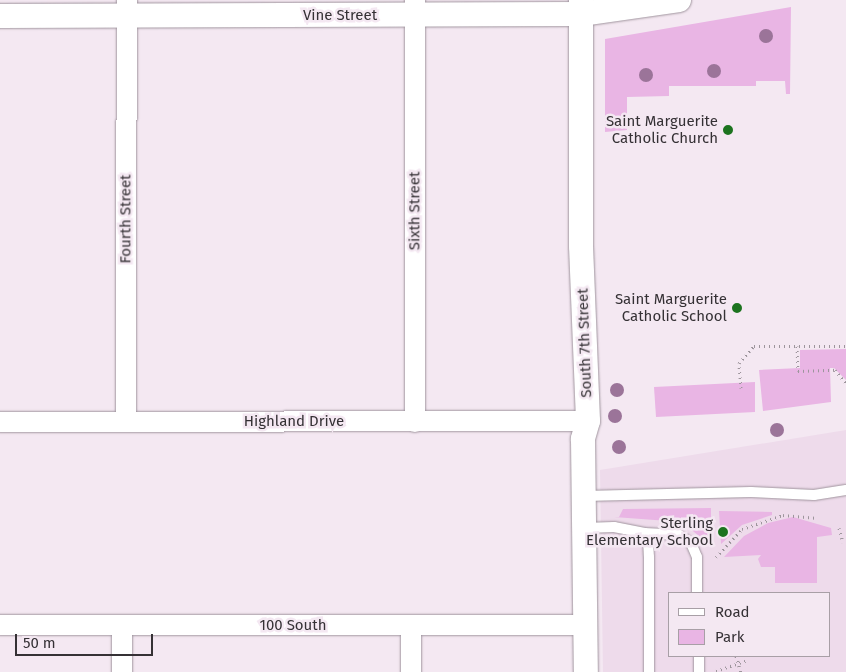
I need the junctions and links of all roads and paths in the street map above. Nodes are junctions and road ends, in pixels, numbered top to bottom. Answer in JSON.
{"nodes":[{"id":1,"x":679,"y":0,"type":"edge"},
{"id":2,"x":581,"y":7,"type":"edge"},
{"id":3,"x":127,"y":8,"type":"edge"},
{"id":4,"x":415,"y":8,"type":"edge"},
{"id":5,"x":0,"y":16,"type":"edge"},
{"id":6,"x":797,"y":346,"type":"junction"},
{"id":7,"x":846,"y":346,"type":"edge"},
{"id":8,"x":846,"y":383,"type":"edge"},
{"id":9,"x":741,"y":388,"type":"dead end"},
{"id":10,"x":588,"y":421,"type":"junction"},
{"id":11,"x":0,"y":422,"type":"edge"},
{"id":12,"x":126,"y":422,"type":"junction"},
{"id":13,"x":415,"y":422,"type":"junction"},
{"id":14,"x":846,"y":490,"type":"edge"},
{"id":15,"x":584,"y":496,"type":"junction"},
{"id":16,"x":818,"y":518,"type":"dead end"},
{"id":17,"x":584,"y":528,"type":"junction"},
{"id":18,"x":839,"y":528,"type":"dead end"},
{"id":19,"x":644,"y":533,"type":"junction"},
{"id":20,"x":843,"y":542,"type":"dead end"},
{"id":21,"x":716,"y":557,"type":"dead end"},
{"id":22,"x":697,"y":592,"type":"edge"},
{"id":23,"x":0,"y":625,"type":"edge"},
{"id":24,"x":122,"y":625,"type":"junction"},
{"id":25,"x":585,"y":625,"type":"junction"},
{"id":26,"x":411,"y":626,"type":"junction"},
{"id":27,"x":698,"y":657,"type":"edge"},
{"id":28,"x":736,"y":657,"type":"edge"},
{"id":29,"x":748,"y":660,"type":"dead end"},
{"id":30,"x":737,"y":664,"type":"junction"},
{"id":31,"x":716,"y":671,"type":"edge"},
{"id":32,"x":122,"y":672,"type":"edge"},
{"id":33,"x":411,"y":672,"type":"edge"},
{"id":34,"x":586,"y":672,"type":"edge"},
{"id":35,"x":649,"y":672,"type":"edge"},
{"id":36,"x":699,"y":672,"type":"edge"},
{"id":37,"x":742,"y":672,"type":"edge"}],
"edges":[{"from":1,"to":2,"type":"street","name":"Vine Street"},
{"from":2,"to":4,"type":"street","name":"Vine Street"},
{"from":2,"to":10,"type":"street","name":"South 7th Street"},
{"from":3,"to":4,"type":"street","name":"Vine Street"},
{"from":3,"to":5,"type":"street","name":"Vine Street"},
{"from":3,"to":12,"type":"street","name":"Fourth Street"},
{"from":4,"to":13,"type":"street","name":"Sixth Street"},
{"from":6,"to":7,"type":"path"},
{"from":6,"to":8,"type":"path"},
{"from":6,"to":9,"type":"path"},
{"from":10,"to":13,"type":"street","name":"Highland Drive"},
{"from":10,"to":15,"type":"street","name":"South 7th Street"},
{"from":11,"to":12,"type":"street","name":"Highland Drive"},
{"from":12,"to":13,"type":"street","name":"Highland Drive"},
{"from":14,"to":15,"type":"lane"},
{"from":15,"to":17,"type":"street","name":"South 7th Street"},
{"from":16,"to":21,"type":"path"},
{"from":17,"to":19,"type":"lane"},
{"from":17,"to":25,"type":"street","name":"South 7th Street"},
{"from":18,"to":20,"type":"path"},
{"from":19,"to":22,"type":"lane"},
{"from":19,"to":35,"type":"lane"},
{"from":23,"to":24,"type":"street","name":"100 South"},
{"from":24,"to":26,"type":"street","name":"100 South"},
{"from":24,"to":32,"type":"street"},
{"from":25,"to":26,"type":"street","name":"100 South"},
{"from":25,"to":34,"type":"street","name":"South 7th Street"},
{"from":26,"to":33,"type":"street"},
{"from":27,"to":36,"type":"lane"},
{"from":28,"to":30,"type":"path"},
{"from":29,"to":30,"type":"path"},
{"from":30,"to":31,"type":"path"},
{"from":30,"to":37,"type":"path"}]}
